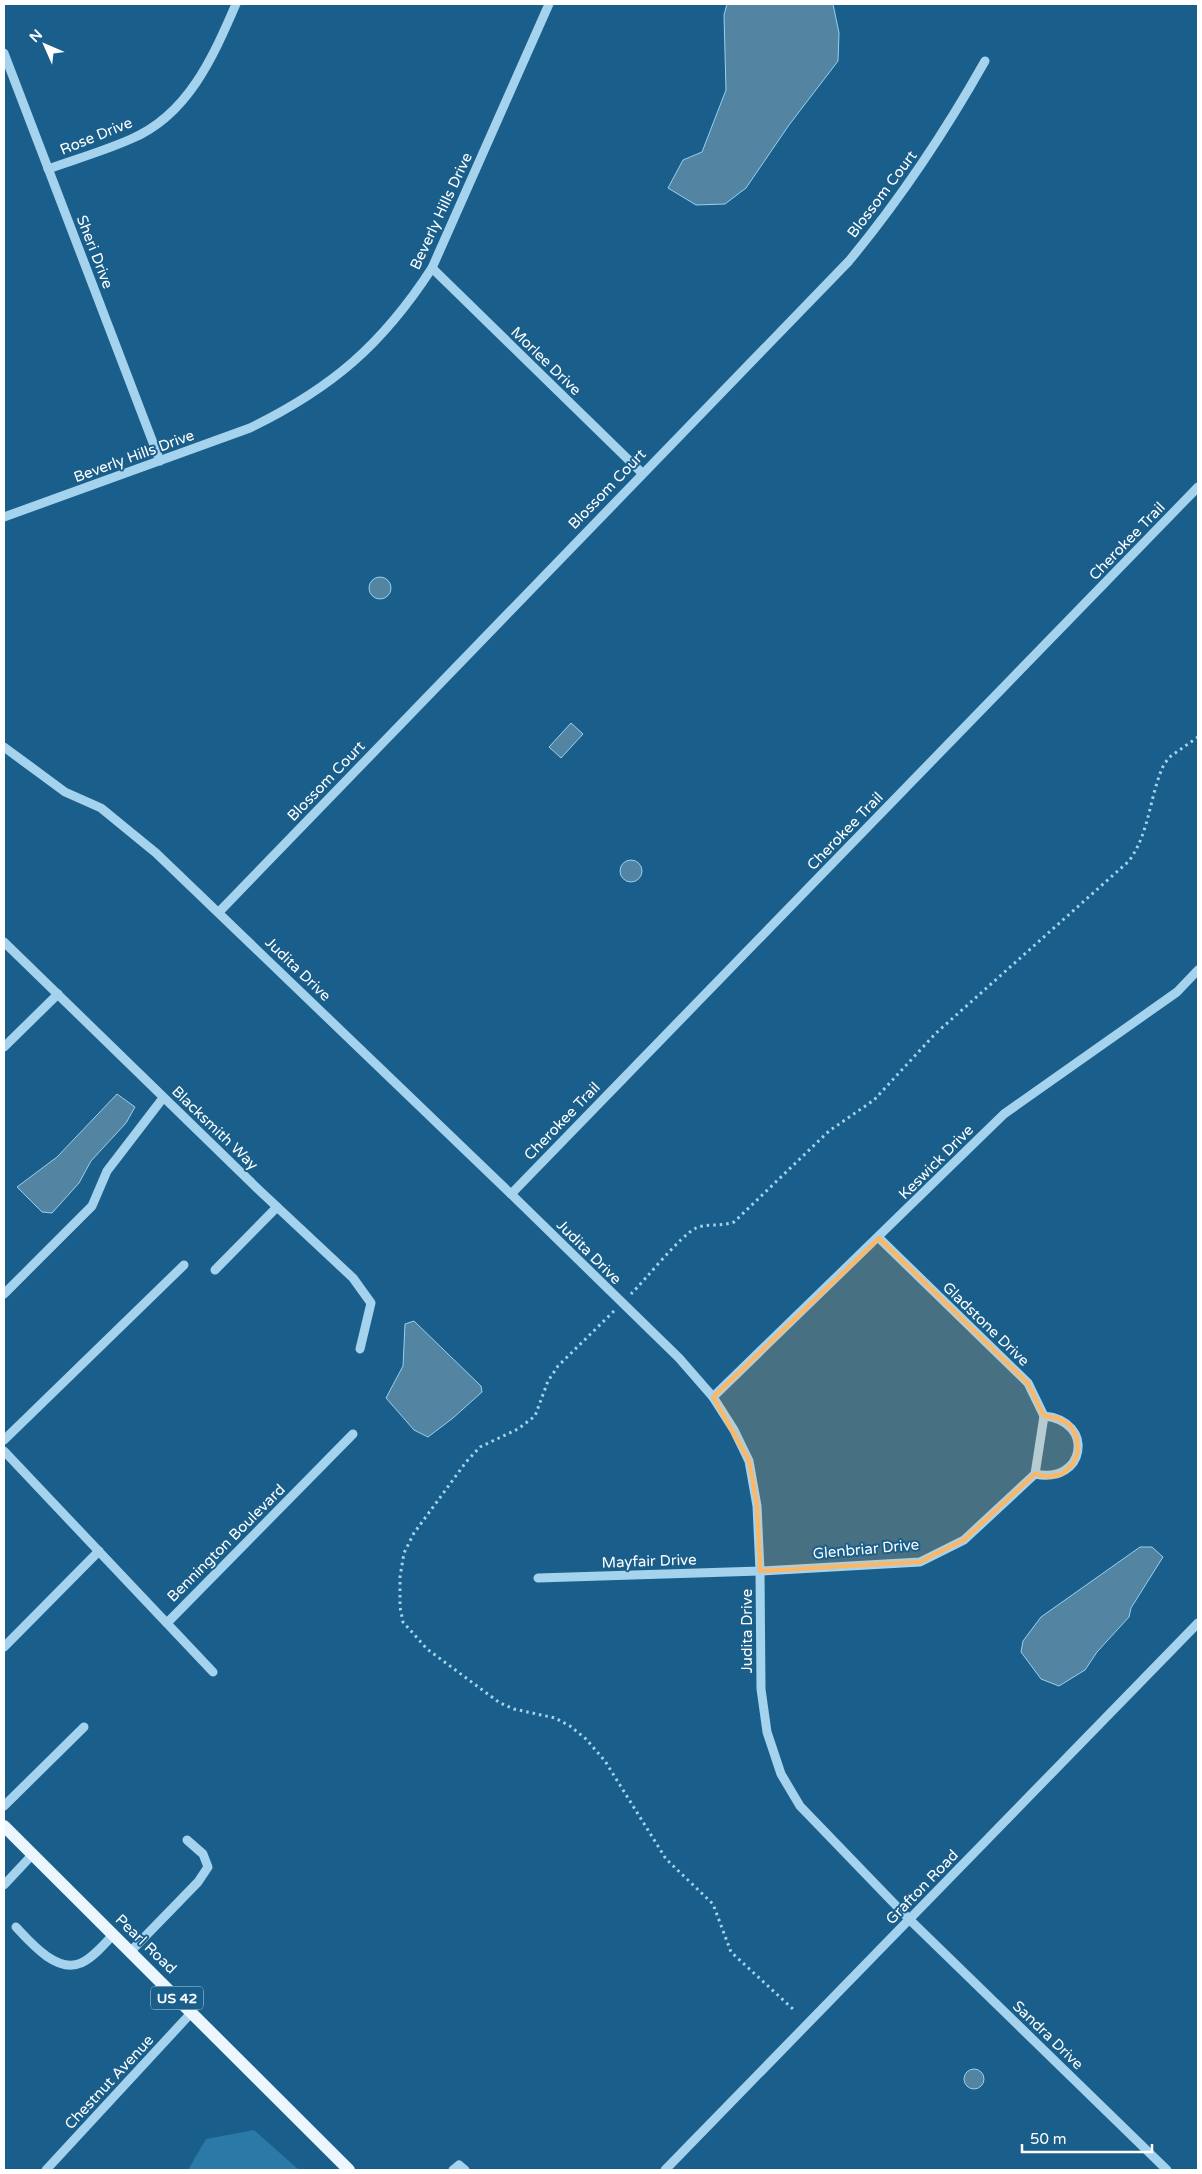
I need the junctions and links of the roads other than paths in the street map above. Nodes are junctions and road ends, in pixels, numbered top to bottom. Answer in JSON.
{"nodes":[{"id":1,"x":236,"y":4,"type":"edge"},
{"id":2,"x":549,"y":4,"type":"edge"},
{"id":3,"x":4,"y":53,"type":"edge"},
{"id":4,"x":984,"y":61,"type":"dead end"},
{"id":5,"x":48,"y":169,"type":"junction"},
{"id":6,"x":432,"y":268,"type":"junction"},
{"id":7,"x":160,"y":461,"type":"junction"},
{"id":8,"x":642,"y":473,"type":"junction"},
{"id":9,"x":1198,"y":487,"type":"edge"},
{"id":10,"x":4,"y":517,"type":"edge"},
{"id":11,"x":4,"y":747,"type":"edge"},
{"id":12,"x":219,"y":912,"type":"junction"},
{"id":13,"x":4,"y":942,"type":"edge"},
{"id":14,"x":1198,"y":970,"type":"edge"},
{"id":15,"x":58,"y":994,"type":"junction"},
{"id":16,"x":4,"y":1047,"type":"edge"},
{"id":17,"x":164,"y":1098,"type":"junction"},
{"id":18,"x":511,"y":1194,"type":"junction"},
{"id":19,"x":277,"y":1207,"type":"junction"},
{"id":20,"x":879,"y":1238,"type":"junction"},
{"id":21,"x":184,"y":1265,"type":"dead end"},
{"id":22,"x":215,"y":1270,"type":"dead end"},
{"id":23,"x":4,"y":1294,"type":"edge"},
{"id":24,"x":360,"y":1349,"type":"dead end"},
{"id":25,"x":713,"y":1397,"type":"junction"},
{"id":26,"x":1044,"y":1416,"type":"junction"},
{"id":27,"x":353,"y":1434,"type":"dead end"},
{"id":28,"x":4,"y":1440,"type":"edge"},
{"id":29,"x":4,"y":1451,"type":"edge"},
{"id":30,"x":1035,"y":1474,"type":"junction"},
{"id":31,"x":99,"y":1551,"type":"junction"},
{"id":32,"x":760,"y":1571,"type":"junction"},
{"id":33,"x":538,"y":1578,"type":"dead end"},
{"id":34,"x":167,"y":1623,"type":"junction"},
{"id":35,"x":1198,"y":1623,"type":"edge"},
{"id":36,"x":5,"y":1644,"type":"edge"},
{"id":37,"x":214,"y":1672,"type":"dead end"},
{"id":38,"x":84,"y":1727,"type":"dead end"},
{"id":39,"x":4,"y":1806,"type":"edge"},
{"id":40,"x":4,"y":1826,"type":"edge"},
{"id":41,"x":187,"y":1840,"type":"dead end"},
{"id":42,"x":32,"y":1855,"type":"junction"},
{"id":43,"x":4,"y":1884,"type":"edge"},
{"id":44,"x":909,"y":1919,"type":"junction"},
{"id":45,"x":16,"y":1927,"type":"dead end"},
{"id":46,"x":113,"y":1935,"type":"junction"},
{"id":47,"x":130,"y":1952,"type":"junction"},
{"id":48,"x":192,"y":2012,"type":"junction"},
{"id":49,"x":46,"y":2170,"type":"edge"},
{"id":50,"x":349,"y":2170,"type":"edge"},
{"id":51,"x":453,"y":2170,"type":"edge"},
{"id":52,"x":465,"y":2170,"type":"edge"},
{"id":53,"x":665,"y":2170,"type":"edge"},
{"id":54,"x":1167,"y":2170,"type":"edge"}],
"edges":[{"from":1,"to":5,"type":"street","name":"Rose Drive"},
{"from":2,"to":6,"type":"street","name":"Beverly Hills Drive"},
{"from":3,"to":5,"type":"street","name":"Sheri Drive"},
{"from":4,"to":8,"type":"street","name":"Blossom Court"},
{"from":5,"to":7,"type":"street","name":"Sheri Drive"},
{"from":6,"to":7,"type":"street","name":"Beverly Hills Drive"},
{"from":6,"to":8,"type":"street","name":"Morlee Drive"},
{"from":7,"to":10,"type":"street","name":"Beverly Hills Drive"},
{"from":8,"to":12,"type":"street","name":"Blossom Court"},
{"from":9,"to":18,"type":"street","name":"Cherokee Trail"},
{"from":11,"to":12,"type":"street","name":"Judita Drive"},
{"from":12,"to":18,"type":"street","name":"Judita Drive"},
{"from":13,"to":15,"type":"street","name":"Blacksmith Way"},
{"from":14,"to":20,"type":"street","name":"Keswick Drive"},
{"from":15,"to":16,"type":"street"},
{"from":15,"to":17,"type":"street","name":"Blacksmith Way"},
{"from":17,"to":19,"type":"street","name":"Blacksmith Way"},
{"from":17,"to":23,"type":"street"},
{"from":18,"to":25,"type":"street","name":"Judita Drive"},
{"from":19,"to":22,"type":"street"},
{"from":19,"to":24,"type":"street","name":"Blacksmith Way"},
{"from":20,"to":25,"type":"street","name":"Keswick Drive"},
{"from":20,"to":26,"type":"street","name":"Gladstone Drive"},
{"from":21,"to":28,"type":"street"},
{"from":25,"to":32,"type":"street","name":"Judita Drive"},
{"from":26,"to":30,"type":"street"},
{"from":26,"to":30,"type":"street"},
{"from":27,"to":34,"type":"street","name":"Bennington Boulevard"},
{"from":29,"to":31,"type":"street","name":"Bennington Boulevard"},
{"from":30,"to":32,"type":"street","name":"Glenbriar Drive"},
{"from":31,"to":34,"type":"street","name":"Bennington Boulevard"},
{"from":31,"to":36,"type":"street"},
{"from":32,"to":33,"type":"street","name":"Mayfair Drive"},
{"from":32,"to":44,"type":"street","name":"Judita Drive"},
{"from":34,"to":37,"type":"street"},
{"from":35,"to":44,"type":"street","name":"Grafton Road"},
{"from":38,"to":39,"type":"street"},
{"from":40,"to":42,"type":"main road","name":"Pearl Road","number":"US 42"},
{"from":41,"to":47,"type":"street"},
{"from":42,"to":43,"type":"street"},
{"from":42,"to":46,"type":"main road","name":"Pearl Road","number":"US 42"},
{"from":44,"to":53,"type":"street","name":"Grafton Road"},
{"from":44,"to":54,"type":"street","name":"Sandra Drive"},
{"from":45,"to":46,"type":"street"},
{"from":46,"to":47,"type":"main road","name":"Pearl Road","number":"US 42"},
{"from":47,"to":48,"type":"main road","name":"Pearl Road","number":"US 42"},
{"from":48,"to":49,"type":"street","name":"Chestnut Avenue"},
{"from":48,"to":50,"type":"main road","name":"Pearl Road","number":"US 42"},
{"from":51,"to":52,"type":"street"}]}
